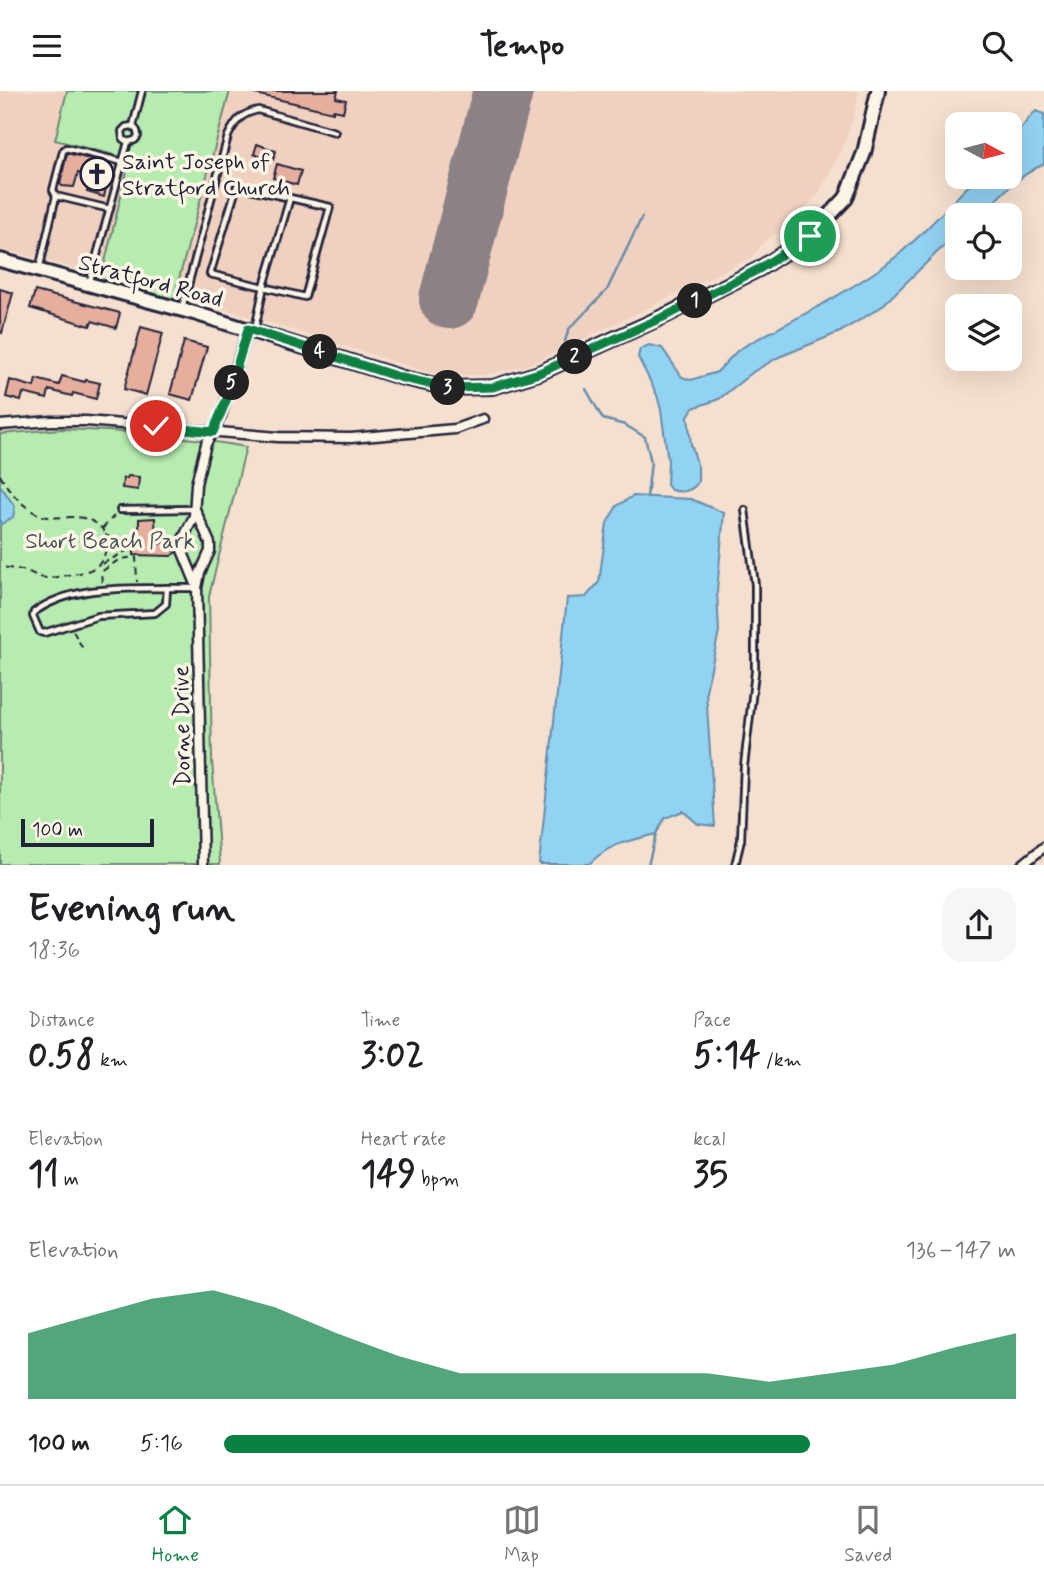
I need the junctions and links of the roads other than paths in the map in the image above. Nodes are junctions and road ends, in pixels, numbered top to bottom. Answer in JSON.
{"nodes":[{"id":1,"x":142,"y":91,"type":"edge"},
{"id":2,"x":878,"y":91,"type":"edge"},
{"id":3,"x":133,"y":126,"type":"junction"},
{"id":4,"x":335,"y":132,"type":"dead end"},
{"id":5,"x":128,"y":142,"type":"junction"},
{"id":6,"x":123,"y":162,"type":"junction"},
{"id":7,"x":56,"y":196,"type":"junction"},
{"id":8,"x":290,"y":198,"type":"junction"},
{"id":9,"x":110,"y":209,"type":"junction"},
{"id":10,"x":0,"y":260,"type":"edge"},
{"id":11,"x":39,"y":271,"type":"junction"},
{"id":12,"x":89,"y":285,"type":"junction"},
{"id":13,"x":264,"y":286,"type":"junction"},
{"id":14,"x":181,"y":309,"type":"junction"},
{"id":15,"x":251,"y":330,"type":"junction"},
{"id":16,"x":483,"y":419,"type":"dead end"},
{"id":17,"x":0,"y":425,"type":"edge"},
{"id":18,"x":213,"y":432,"type":"junction"},
{"id":19,"x":195,"y":509,"type":"junction"},
{"id":20,"x":120,"y":510,"type":"road end"},
{"id":21,"x":745,"y":510,"type":"dead end"},
{"id":22,"x":167,"y":588,"type":"junction"},
{"id":23,"x":197,"y":588,"type":"junction"},
{"id":24,"x":1044,"y":847,"type":"edge"},
{"id":25,"x":202,"y":865,"type":"edge"},
{"id":26,"x":735,"y":865,"type":"edge"},
{"id":27,"x":1022,"y":865,"type":"edge"}],
"edges":[{"from":1,"to":3,"type":"lane"},
{"from":2,"to":15,"type":"main road","name":"Stratford Road"},
{"from":3,"to":5,"type":"lane"},
{"from":3,"to":5,"type":"lane"},
{"from":4,"to":14,"type":"lane"},
{"from":5,"to":6,"type":"lane"},
{"from":6,"to":7,"type":"lane"},
{"from":6,"to":9,"type":"lane"},
{"from":7,"to":9,"type":"lane"},
{"from":7,"to":11,"type":"lane"},
{"from":8,"to":13,"type":"lane"},
{"from":8,"to":13,"type":"lane"},
{"from":8,"to":13,"type":"lane"},
{"from":9,"to":12,"type":"lane"},
{"from":10,"to":11,"type":"main road","name":"Stratford Road"},
{"from":11,"to":12,"type":"main road","name":"Stratford Road"},
{"from":12,"to":14,"type":"main road","name":"Stratford Road"},
{"from":13,"to":15,"type":"lane"},
{"from":14,"to":15,"type":"main road","name":"Stratford Road"},
{"from":15,"to":18,"type":"street","name":"Dorne Drive"},
{"from":16,"to":18,"type":"street"},
{"from":17,"to":18,"type":"street"},
{"from":18,"to":19,"type":"street","name":"Dorne Drive"},
{"from":19,"to":20,"type":"lane"},
{"from":19,"to":23,"type":"street","name":"Dorne Drive"},
{"from":19,"to":23,"type":"street","name":"Dorne Drive"},
{"from":21,"to":26,"type":"lane"},
{"from":22,"to":22,"type":"lane"},
{"from":22,"to":23,"type":"lane"},
{"from":23,"to":25,"type":"street","name":"Dorne Drive"},
{"from":24,"to":27,"type":"street"}]}
